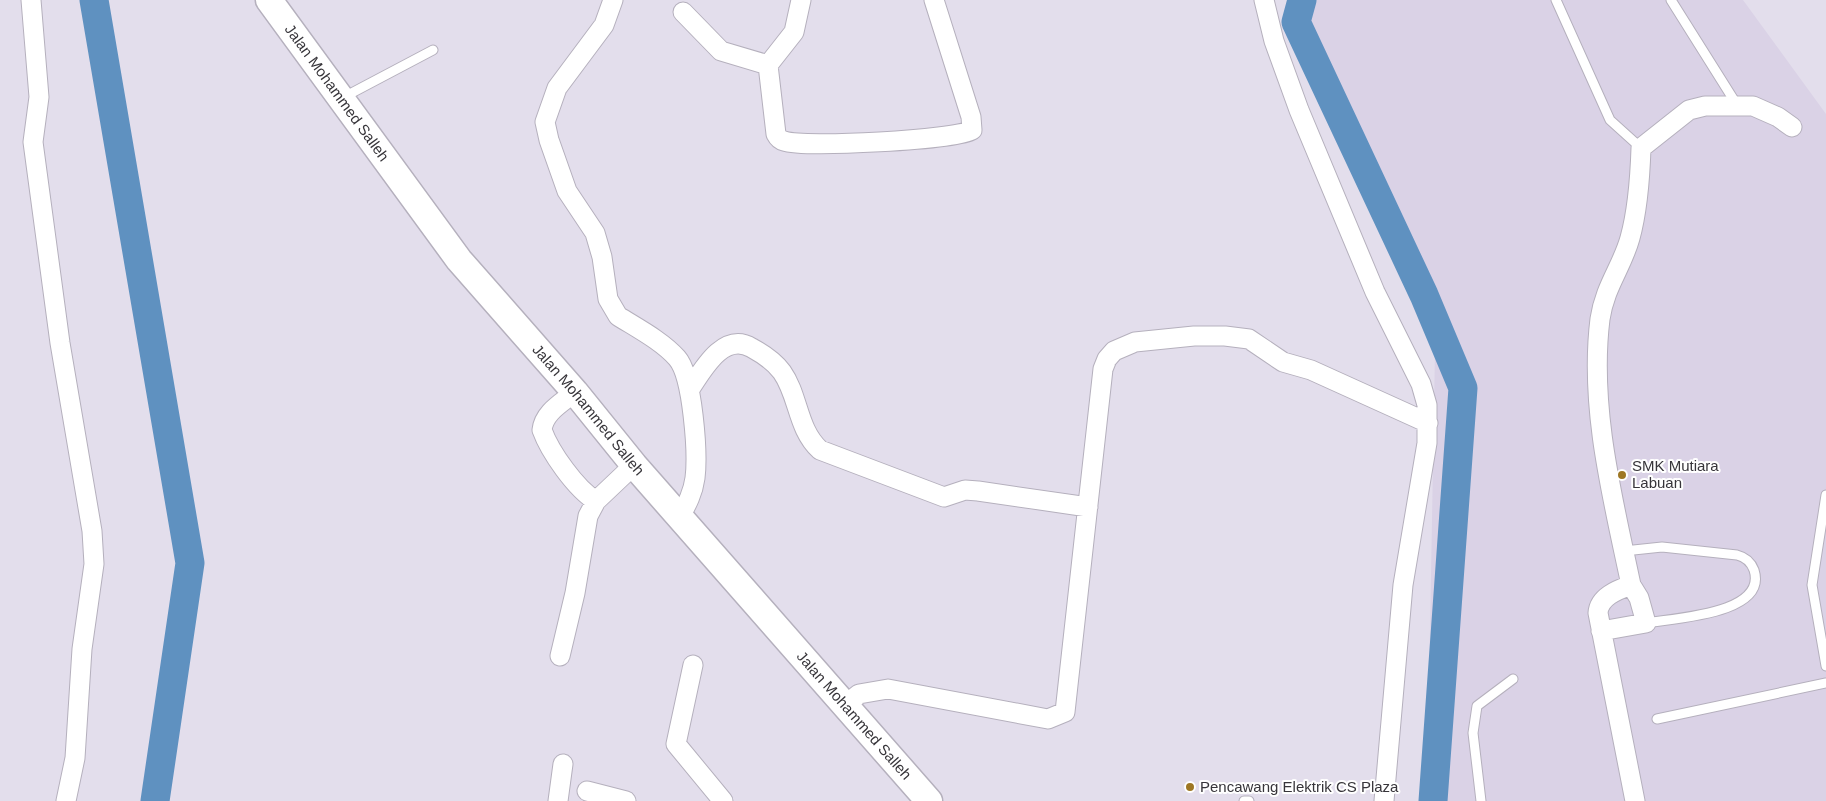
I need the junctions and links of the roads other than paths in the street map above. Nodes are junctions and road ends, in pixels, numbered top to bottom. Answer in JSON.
{"nodes":[{"id":1,"x":32,"y":0,"type":"edge"},
{"id":2,"x":269,"y":0,"type":"edge"},
{"id":3,"x":613,"y":0,"type":"edge"},
{"id":4,"x":801,"y":0,"type":"edge"},
{"id":5,"x":934,"y":0,"type":"edge"},
{"id":6,"x":1264,"y":0,"type":"edge"},
{"id":7,"x":1556,"y":0,"type":"edge"},
{"id":8,"x":1671,"y":0,"type":"edge"},
{"id":9,"x":683,"y":12,"type":"dead end"},
{"id":10,"x":433,"y":50,"type":"dead end"},
{"id":11,"x":768,"y":65,"type":"junction"},
{"id":12,"x":342,"y":98,"type":"junction"},
{"id":13,"x":1737,"y":105,"type":"junction"},
{"id":14,"x":1792,"y":127,"type":"dead end"},
{"id":15,"x":1641,"y":148,"type":"junction"},
{"id":16,"x":690,"y":389,"type":"junction"},
{"id":17,"x":575,"y":392,"type":"junction"},
{"id":18,"x":1428,"y":423,"type":"junction"},
{"id":19,"x":634,"y":465,"type":"junction"},
{"id":20,"x":1826,"y":496,"type":"edge"},
{"id":21,"x":596,"y":502,"type":"junction"},
{"id":22,"x":1088,"y":507,"type":"junction"},
{"id":23,"x":680,"y":517,"type":"junction"},
{"id":24,"x":1624,"y":551,"type":"junction"},
{"id":25,"x":1631,"y":585,"type":"junction"},
{"id":26,"x":1646,"y":623,"type":"junction"},
{"id":27,"x":1600,"y":631,"type":"junction"},
{"id":28,"x":560,"y":656,"type":"dead end"},
{"id":29,"x":693,"y":665,"type":"dead end"},
{"id":30,"x":1826,"y":666,"type":"edge"},
{"id":31,"x":1513,"y":679,"type":"dead end"},
{"id":32,"x":1826,"y":683,"type":"edge"},
{"id":33,"x":844,"y":706,"type":"junction"},
{"id":34,"x":1658,"y":719,"type":"dead end"},
{"id":35,"x":563,"y":764,"type":"dead end"},
{"id":36,"x":587,"y":791,"type":"dead end"},
{"id":37,"x":66,"y":801,"type":"edge"},
{"id":38,"x":558,"y":801,"type":"edge"},
{"id":39,"x":626,"y":801,"type":"edge"},
{"id":40,"x":723,"y":801,"type":"edge"},
{"id":41,"x":929,"y":801,"type":"edge"},
{"id":42,"x":1244,"y":801,"type":"edge"},
{"id":43,"x":1248,"y":801,"type":"edge"},
{"id":44,"x":1384,"y":801,"type":"edge"},
{"id":45,"x":1481,"y":801,"type":"edge"},
{"id":46,"x":1636,"y":801,"type":"edge"}],
"edges":[{"from":1,"to":37,"type":"street"},
{"from":2,"to":12,"type":"main road","name":"Jalan Mohammed Salleh"},
{"from":3,"to":16,"type":"street"},
{"from":4,"to":11,"type":"street"},
{"from":5,"to":11,"type":"street"},
{"from":6,"to":18,"type":"street"},
{"from":7,"to":15,"type":"lane"},
{"from":8,"to":13,"type":"lane"},
{"from":9,"to":11,"type":"street"},
{"from":10,"to":12,"type":"lane"},
{"from":12,"to":17,"type":"main road","name":"Jalan Mohammed Salleh"},
{"from":13,"to":14,"type":"street"},
{"from":13,"to":15,"type":"street"},
{"from":15,"to":24,"type":"street"},
{"from":16,"to":22,"type":"street"},
{"from":16,"to":23,"type":"street"},
{"from":17,"to":19,"type":"main road","name":"Jalan Mohammed Salleh"},
{"from":17,"to":21,"type":"street"},
{"from":18,"to":22,"type":"street"},
{"from":18,"to":44,"type":"street"},
{"from":19,"to":21,"type":"street"},
{"from":19,"to":23,"type":"main road","name":"Jalan Mohammed Salleh"},
{"from":20,"to":30,"type":"lane"},
{"from":21,"to":28,"type":"street"},
{"from":22,"to":33,"type":"street"},
{"from":23,"to":33,"type":"main road","name":"Jalan Mohammed Salleh"},
{"from":24,"to":25,"type":"street"},
{"from":24,"to":26,"type":"lane"},
{"from":25,"to":26,"type":"street"},
{"from":25,"to":27,"type":"street"},
{"from":26,"to":27,"type":"street"},
{"from":27,"to":46,"type":"street"},
{"from":29,"to":40,"type":"street"},
{"from":31,"to":45,"type":"lane"},
{"from":32,"to":34,"type":"lane"},
{"from":33,"to":41,"type":"main road","name":"Jalan Mohammed Salleh"},
{"from":35,"to":38,"type":"street"},
{"from":36,"to":39,"type":"street"},
{"from":42,"to":43,"type":"lane"}]}
